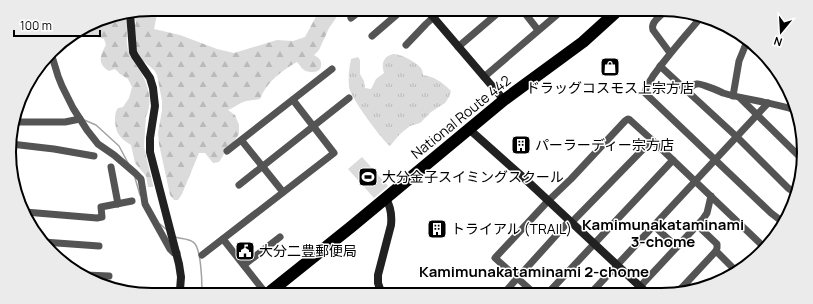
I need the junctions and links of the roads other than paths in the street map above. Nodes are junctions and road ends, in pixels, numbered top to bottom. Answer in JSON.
{"nodes":[{"id":1,"x":354,"y":16,"type":"edge"},
{"id":2,"x":395,"y":16,"type":"edge"},
{"id":3,"x":431,"y":16,"type":"edge"},
{"id":4,"x":436,"y":16,"type":"edge"},
{"id":5,"x":494,"y":16,"type":"edge"},
{"id":6,"x":527,"y":16,"type":"edge"},
{"id":7,"x":555,"y":16,"type":"edge"},
{"id":8,"x":612,"y":16,"type":"edge"},
{"id":9,"x":660,"y":16,"type":"edge"},
{"id":10,"x":130,"y":18,"type":"edge"},
{"id":11,"x":351,"y":18,"type":"dead end"},
{"id":12,"x":697,"y":21,"type":"edge"},
{"id":13,"x":538,"y":30,"type":"junction"},
{"id":14,"x":372,"y":36,"type":"dead end"},
{"id":15,"x":406,"y":45,"type":"dead end"},
{"id":16,"x":745,"y":45,"type":"edge"},
{"id":17,"x":458,"y":47,"type":"junction"},
{"id":18,"x":670,"y":53,"type":"junction"},
{"id":19,"x":53,"y":59,"type":"edge"},
{"id":20,"x":660,"y":66,"type":"junction"},
{"id":21,"x":332,"y":68,"type":"dead end"},
{"id":22,"x":484,"y":77,"type":"junction"},
{"id":23,"x":687,"y":91,"type":"junction"},
{"id":24,"x":736,"y":97,"type":"junction"},
{"id":25,"x":349,"y":98,"type":"dead end"},
{"id":26,"x":293,"y":100,"type":"junction"},
{"id":27,"x":504,"y":100,"type":"junction"},
{"id":28,"x":768,"y":103,"type":"junction"},
{"id":29,"x":790,"y":109,"type":"edge"},
{"id":30,"x":757,"y":115,"type":"junction"},
{"id":31,"x":80,"y":119,"type":"junction"},
{"id":32,"x":20,"y":122,"type":"edge"},
{"id":33,"x":314,"y":126,"type":"junction"},
{"id":34,"x":470,"y":129,"type":"junction"},
{"id":35,"x":737,"y":137,"type":"junction"},
{"id":36,"x":652,"y":140,"type":"junction"},
{"id":37,"x":242,"y":141,"type":"junction"},
{"id":38,"x":16,"y":145,"type":"edge"},
{"id":39,"x":227,"y":151,"type":"dead end"},
{"id":40,"x":797,"y":154,"type":"edge"},
{"id":41,"x":94,"y":156,"type":"dead end"},
{"id":42,"x":672,"y":160,"type":"junction"},
{"id":43,"x":715,"y":160,"type":"junction"},
{"id":44,"x":263,"y":166,"type":"junction"},
{"id":45,"x":112,"y":167,"type":"dead end"},
{"id":46,"x":695,"y":182,"type":"junction"},
{"id":47,"x":238,"y":185,"type":"dead end"},
{"id":48,"x":791,"y":190,"type":"edge"},
{"id":49,"x":284,"y":192,"type":"junction"},
{"id":50,"x":710,"y":196,"type":"junction"},
{"id":51,"x":386,"y":199,"type":"junction"},
{"id":52,"x":132,"y":201,"type":"dead end"},
{"id":53,"x":548,"y":201,"type":"junction"},
{"id":54,"x":118,"y":204,"type":"junction"},
{"id":55,"x":30,"y":212,"type":"edge"},
{"id":56,"x":779,"y":219,"type":"edge"},
{"id":57,"x":570,"y":222,"type":"junction"},
{"id":58,"x":697,"y":225,"type":"junction"},
{"id":59,"x":654,"y":226,"type":"junction"},
{"id":60,"x":280,"y":237,"type":"dead end"},
{"id":61,"x":223,"y":239,"type":"junction"},
{"id":62,"x":51,"y":243,"type":"edge"},
{"id":63,"x":594,"y":243,"type":"junction"},
{"id":64,"x":761,"y":244,"type":"edge"},
{"id":65,"x":99,"y":246,"type":"dead end"},
{"id":66,"x":677,"y":247,"type":"junction"},
{"id":67,"x":716,"y":251,"type":"junction"},
{"id":68,"x":177,"y":253,"type":"junction"},
{"id":69,"x":202,"y":255,"type":"dead end"},
{"id":70,"x":244,"y":265,"type":"junction"},
{"id":71,"x":617,"y":265,"type":"junction"},
{"id":72,"x":733,"y":268,"type":"edge"},
{"id":73,"x":95,"y":275,"type":"edge"},
{"id":74,"x":109,"y":276,"type":"dead end"},
{"id":75,"x":517,"y":278,"type":"junction"},
{"id":76,"x":640,"y":286,"type":"joint"},
{"id":77,"x":683,"y":286,"type":"edge"},
{"id":78,"x":180,"y":288,"type":"edge"},
{"id":79,"x":262,"y":288,"type":"edge"},
{"id":80,"x":275,"y":288,"type":"edge"},
{"id":81,"x":380,"y":288,"type":"edge"},
{"id":82,"x":508,"y":288,"type":"edge"},
{"id":83,"x":528,"y":288,"type":"edge"},
{"id":84,"x":556,"y":288,"type":"edge"},
{"id":85,"x":596,"y":288,"type":"edge"}],
"edges":[{"from":1,"to":11,"type":"street"},
{"from":2,"to":14,"type":"street"},
{"from":3,"to":15,"type":"street"},
{"from":4,"to":17,"type":"street"},
{"from":5,"to":17,"type":"street"},
{"from":6,"to":13,"type":"street"},
{"from":7,"to":13,"type":"street"},
{"from":8,"to":27,"type":"highway","name":"National Route 442"},
{"from":9,"to":18,"type":"street"},
{"from":10,"to":68,"type":"street"},
{"from":12,"to":18,"type":"street"},
{"from":13,"to":22,"type":"street"},
{"from":16,"to":24,"type":"street"},
{"from":17,"to":22,"type":"street"},
{"from":18,"to":20,"type":"street"},
{"from":19,"to":31,"type":"street"},
{"from":20,"to":23,"type":"street"},
{"from":20,"to":43,"type":"street"},
{"from":21,"to":26,"type":"street"},
{"from":22,"to":27,"type":"street"},
{"from":23,"to":24,"type":"street"},
{"from":23,"to":35,"type":"street"},
{"from":24,"to":28,"type":"street"},
{"from":24,"to":30,"type":"street"},
{"from":25,"to":33,"type":"street"},
{"from":26,"to":33,"type":"street"},
{"from":26,"to":37,"type":"street"},
{"from":27,"to":34,"type":"highway","name":"National Route 442"},
{"from":28,"to":29,"type":"street"},
{"from":28,"to":30,"type":"street"},
{"from":30,"to":35,"type":"street"},
{"from":30,"to":40,"type":"street"},
{"from":31,"to":32,"type":"street"},
{"from":31,"to":68,"type":"street"},
{"from":33,"to":44,"type":"street"},
{"from":33,"to":49,"type":"street"},
{"from":34,"to":51,"type":"highway","name":"National Route 442"},
{"from":34,"to":53,"type":"street"},
{"from":35,"to":43,"type":"street"},
{"from":35,"to":48,"type":"street"},
{"from":36,"to":42,"type":"street"},
{"from":36,"to":53,"type":"street"},
{"from":36,"to":57,"type":"street"},
{"from":37,"to":39,"type":"street"},
{"from":37,"to":44,"type":"street"},
{"from":38,"to":41,"type":"street"},
{"from":42,"to":46,"type":"street"},
{"from":42,"to":63,"type":"street"},
{"from":43,"to":46,"type":"street"},
{"from":43,"to":56,"type":"street"},
{"from":44,"to":47,"type":"street"},
{"from":44,"to":49,"type":"street"},
{"from":45,"to":54,"type":"street"},
{"from":46,"to":50,"type":"street"},
{"from":46,"to":59,"type":"street"},
{"from":49,"to":61,"type":"street"},
{"from":50,"to":58,"type":"street"},
{"from":50,"to":64,"type":"street"},
{"from":51,"to":80,"type":"highway","name":"National Route 442"},
{"from":51,"to":81,"type":"street"},
{"from":52,"to":54,"type":"street"},
{"from":53,"to":57,"type":"street"},
{"from":53,"to":75,"type":"street"},
{"from":54,"to":55,"type":"street"},
{"from":57,"to":63,"type":"street"},
{"from":57,"to":75,"type":"street"},
{"from":58,"to":66,"type":"street"},
{"from":58,"to":67,"type":"street"},
{"from":59,"to":66,"type":"street"},
{"from":59,"to":71,"type":"street"},
{"from":60,"to":70,"type":"street"},
{"from":61,"to":69,"type":"street"},
{"from":61,"to":70,"type":"street"},
{"from":62,"to":65,"type":"street"},
{"from":63,"to":71,"type":"street"},
{"from":63,"to":84,"type":"street"},
{"from":66,"to":76,"type":"street"},
{"from":67,"to":72,"type":"street"},
{"from":67,"to":77,"type":"street"},
{"from":68,"to":78,"type":"street"},
{"from":70,"to":79,"type":"street"},
{"from":71,"to":76,"type":"street"},
{"from":71,"to":85,"type":"street"},
{"from":73,"to":74,"type":"street"},
{"from":75,"to":82,"type":"street"},
{"from":75,"to":83,"type":"street"}]}
